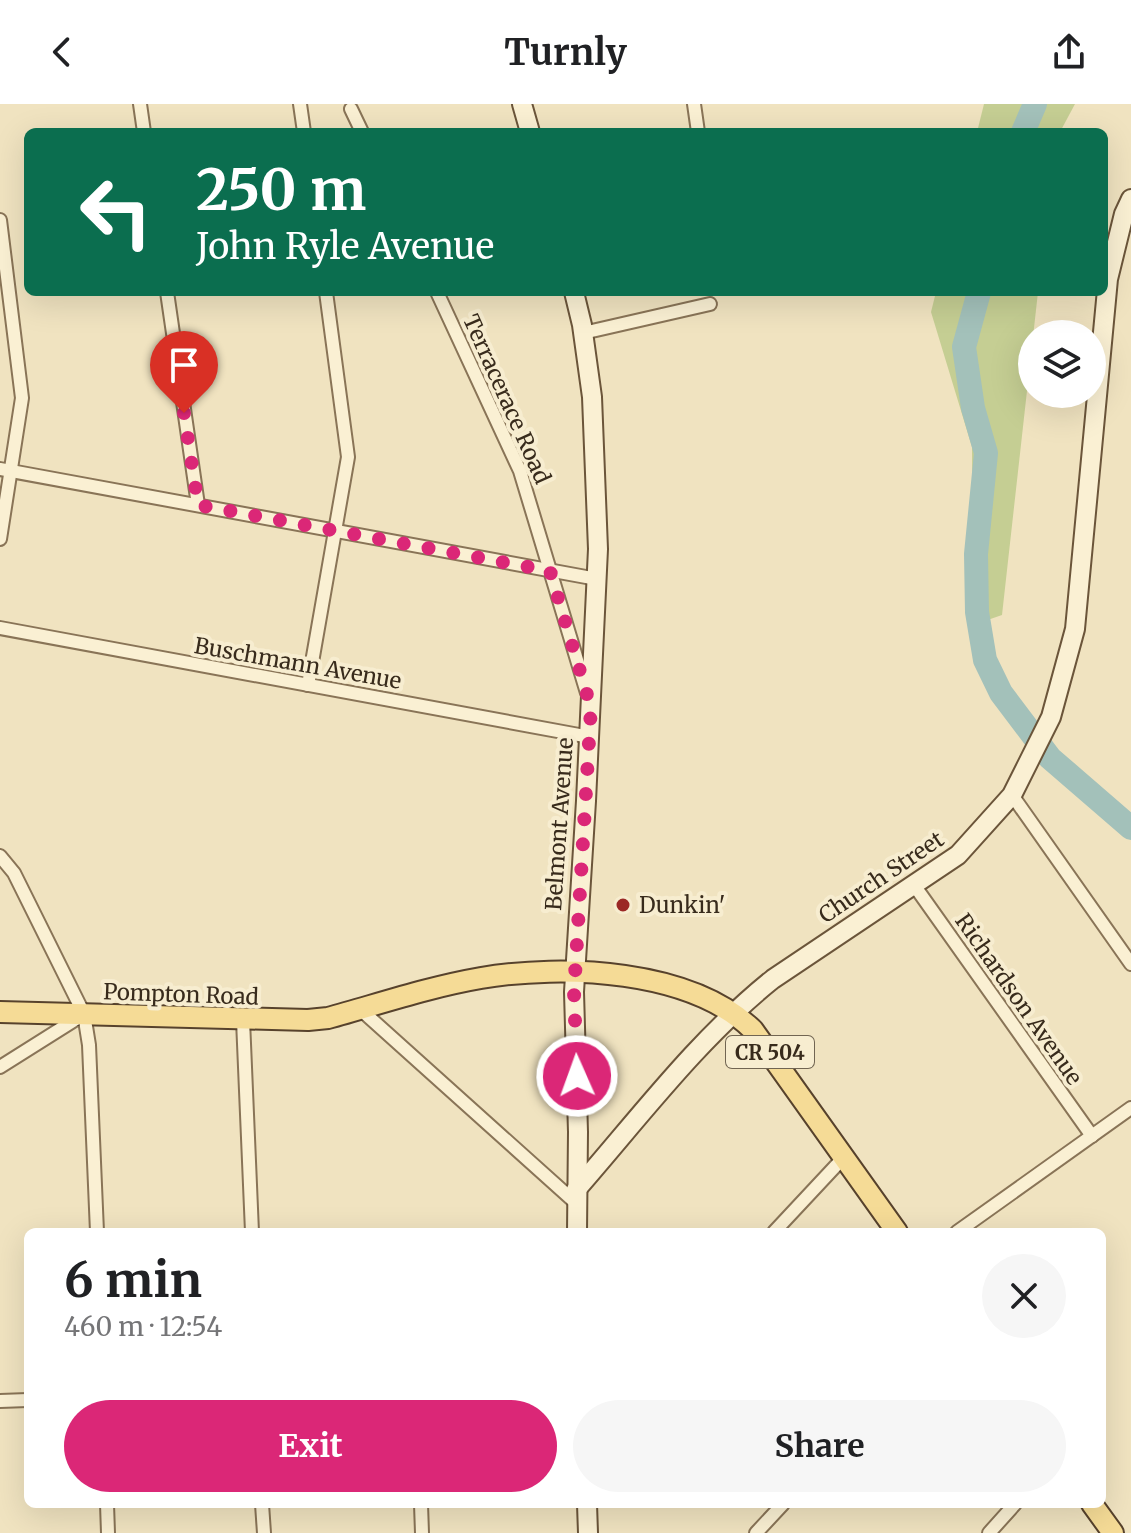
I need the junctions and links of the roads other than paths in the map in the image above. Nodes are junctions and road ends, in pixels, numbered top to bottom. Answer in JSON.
{"nodes":[{"id":1,"x":140,"y":104,"type":"edge"},
{"id":2,"x":300,"y":104,"type":"edge"},
{"id":3,"x":522,"y":104,"type":"edge"},
{"id":4,"x":694,"y":104,"type":"edge"},
{"id":5,"x":351,"y":109,"type":"dead end"},
{"id":6,"x":143,"y":128,"type":"edge"},
{"id":7,"x":303,"y":128,"type":"edge"},
{"id":8,"x":360,"y":128,"type":"edge"},
{"id":9,"x":529,"y":128,"type":"edge"},
{"id":10,"x":697,"y":128,"type":"edge"},
{"id":11,"x":1131,"y":199,"type":"edge"},
{"id":12,"x":0,"y":220,"type":"edge"},
{"id":13,"x":1108,"y":279,"type":"edge"},
{"id":14,"x":168,"y":296,"type":"edge"},
{"id":15,"x":327,"y":296,"type":"edge"},
{"id":16,"x":439,"y":296,"type":"edge"},
{"id":17,"x":575,"y":296,"type":"edge"},
{"id":18,"x":1106,"y":296,"type":"edge"},
{"id":19,"x":710,"y":304,"type":"dead end"},
{"id":20,"x":583,"y":333,"type":"junction"},
{"id":21,"x":6,"y":470,"type":"edge"},
{"id":22,"x":198,"y":505,"type":"junction"},
{"id":23,"x":337,"y":530,"type":"junction"},
{"id":24,"x":0,"y":539,"type":"edge"},
{"id":25,"x":550,"y":571,"type":"junction"},
{"id":26,"x":597,"y":579,"type":"junction"},
{"id":27,"x":0,"y":628,"type":"edge"},
{"id":28,"x":308,"y":685,"type":"junction"},
{"id":29,"x":591,"y":708,"type":"junction"},
{"id":30,"x":590,"y":737,"type":"junction"},
{"id":31,"x":1012,"y":795,"type":"junction"},
{"id":32,"x":0,"y":856,"type":"edge"},
{"id":33,"x":914,"y":885,"type":"junction"},
{"id":34,"x":1131,"y":964,"type":"edge"},
{"id":35,"x":575,"y":973,"type":"junction"},
{"id":36,"x":360,"y":1009,"type":"junction"},
{"id":37,"x":0,"y":1012,"type":"edge"},
{"id":38,"x":734,"y":1013,"type":"junction"},
{"id":39,"x":84,"y":1014,"type":"junction"},
{"id":40,"x":243,"y":1020,"type":"junction"},
{"id":41,"x":0,"y":1067,"type":"edge"},
{"id":42,"x":1131,"y":1108,"type":"edge"},
{"id":43,"x":1092,"y":1136,"type":"junction"},
{"id":44,"x":845,"y":1156,"type":"junction"},
{"id":45,"x":576,"y":1196,"type":"junction"},
{"id":46,"x":97,"y":1228,"type":"edge"},
{"id":47,"x":252,"y":1228,"type":"edge"},
{"id":48,"x":577,"y":1228,"type":"edge"},
{"id":49,"x":778,"y":1228,"type":"edge"},
{"id":50,"x":894,"y":1228,"type":"edge"},
{"id":51,"x":963,"y":1228,"type":"edge"},
{"id":52,"x":24,"y":1400,"type":"edge"},
{"id":53,"x":0,"y":1401,"type":"edge"},
{"id":54,"x":107,"y":1508,"type":"edge"},
{"id":55,"x":262,"y":1508,"type":"edge"},
{"id":56,"x":421,"y":1508,"type":"edge"},
{"id":57,"x":587,"y":1508,"type":"edge"},
{"id":58,"x":779,"y":1508,"type":"edge"},
{"id":59,"x":1011,"y":1508,"type":"edge"},
{"id":60,"x":1095,"y":1508,"type":"edge"},
{"id":61,"x":108,"y":1533,"type":"edge"},
{"id":62,"x":264,"y":1533,"type":"edge"},
{"id":63,"x":422,"y":1533,"type":"edge"},
{"id":64,"x":588,"y":1533,"type":"edge"},
{"id":65,"x":756,"y":1533,"type":"edge"},
{"id":66,"x":989,"y":1533,"type":"edge"},
{"id":67,"x":1113,"y":1533,"type":"edge"}],
"edges":[{"from":1,"to":6,"type":"street"},
{"from":2,"to":7,"type":"street"},
{"from":3,"to":9,"type":"street"},
{"from":4,"to":10,"type":"street"},
{"from":5,"to":8,"type":"street"},
{"from":11,"to":13,"type":"street","name":"Church Street"},
{"from":12,"to":21,"type":"street"},
{"from":14,"to":22,"type":"street"},
{"from":15,"to":23,"type":"street"},
{"from":16,"to":25,"type":"street","name":"Terracerace Road"},
{"from":17,"to":20,"type":"street","name":"Belmont Avenue"},
{"from":18,"to":31,"type":"street","name":"Church Street"},
{"from":19,"to":20,"type":"street"},
{"from":20,"to":26,"type":"street","name":"Belmont Avenue"},
{"from":21,"to":22,"type":"street"},
{"from":21,"to":24,"type":"street"},
{"from":22,"to":23,"type":"street"},
{"from":23,"to":25,"type":"street"},
{"from":23,"to":28,"type":"street"},
{"from":25,"to":26,"type":"street"},
{"from":25,"to":29,"type":"street","name":"Belmont Avenue"},
{"from":26,"to":29,"type":"street","name":"Belmont Avenue"},
{"from":27,"to":28,"type":"street","name":"Buschmann Avenue"},
{"from":28,"to":30,"type":"street","name":"Buschmann Avenue"},
{"from":29,"to":30,"type":"street","name":"Belmont Avenue"},
{"from":30,"to":35,"type":"street","name":"Belmont Avenue"},
{"from":31,"to":33,"type":"street","name":"Church Street"},
{"from":31,"to":34,"type":"street"},
{"from":32,"to":39,"type":"street"},
{"from":33,"to":38,"type":"street","name":"Church Street"},
{"from":33,"to":43,"type":"street","name":"Richardson Avenue"},
{"from":35,"to":36,"type":"main road","number":"CR 504"},
{"from":35,"to":38,"type":"main road","number":"CR 504"},
{"from":35,"to":45,"type":"street","name":"Belmont Avenue"},
{"from":36,"to":40,"type":"main road","name":"Pompton Road","number":"CR 504"},
{"from":36,"to":45,"type":"street"},
{"from":37,"to":39,"type":"main road","name":"Pompton Road","number":"CR 504"},
{"from":38,"to":44,"type":"main road","number":"CR 504"},
{"from":38,"to":45,"type":"street","name":"Church Street"},
{"from":39,"to":40,"type":"main road","name":"Pompton Road","number":"CR 504"},
{"from":39,"to":41,"type":"street"},
{"from":39,"to":46,"type":"street"},
{"from":40,"to":47,"type":"street"},
{"from":42,"to":43,"type":"street"},
{"from":43,"to":51,"type":"street"},
{"from":44,"to":49,"type":"street"},
{"from":44,"to":50,"type":"main road","number":"CR 504"},
{"from":45,"to":48,"type":"street","name":"Belmont Avenue"},
{"from":52,"to":53,"type":"street"},
{"from":54,"to":61,"type":"street"},
{"from":55,"to":62,"type":"street"},
{"from":56,"to":63,"type":"street"},
{"from":57,"to":64,"type":"street"},
{"from":58,"to":65,"type":"street"},
{"from":59,"to":66,"type":"street"},
{"from":60,"to":67,"type":"main road"}]}
